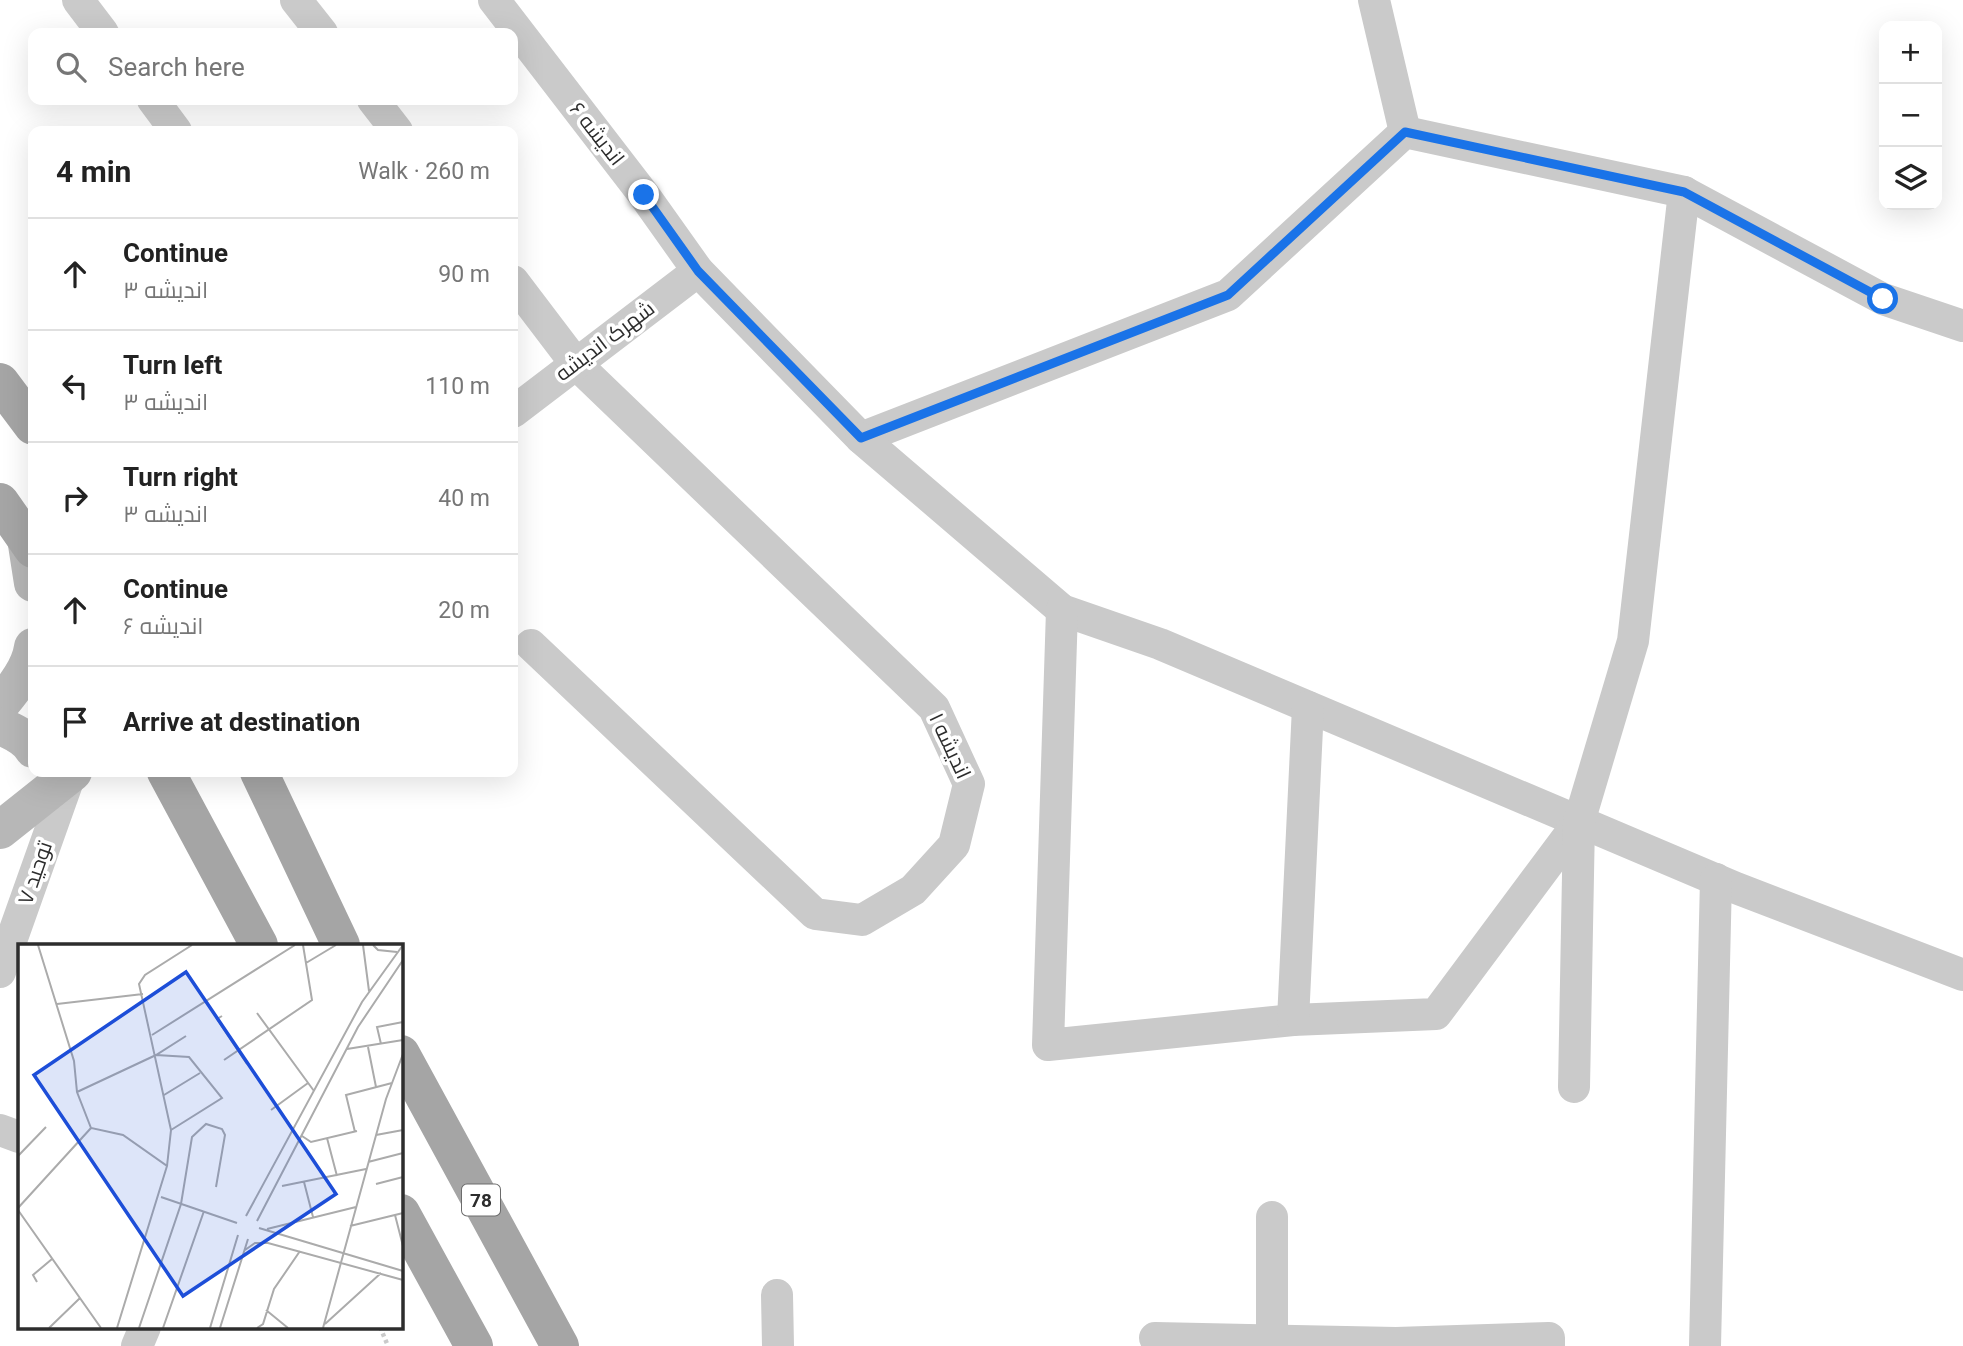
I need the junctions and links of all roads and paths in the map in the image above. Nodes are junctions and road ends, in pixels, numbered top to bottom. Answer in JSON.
{"nodes":[{"id":1,"x":78,"y":0,"type":"edge"},
{"id":2,"x":296,"y":0,"type":"edge"},
{"id":3,"x":494,"y":0,"type":"edge"},
{"id":4,"x":1374,"y":0,"type":"edge"},
{"id":5,"x":99,"y":28,"type":"edge"},
{"id":6,"x":318,"y":28,"type":"edge"},
{"id":7,"x":516,"y":28,"type":"edge"},
{"id":8,"x":518,"y":31,"type":"edge"},
{"id":9,"x":157,"y":105,"type":"edge"},
{"id":10,"x":377,"y":105,"type":"edge"},
{"id":11,"x":172,"y":126,"type":"edge"},
{"id":12,"x":393,"y":126,"type":"edge"},
{"id":13,"x":1405,"y":132,"type":"junction"},
{"id":14,"x":1684,"y":192,"type":"junction"},
{"id":15,"x":698,"y":271,"type":"junction"},
{"id":16,"x":518,"y":288,"type":"edge"},
{"id":17,"x":1963,"y":326,"type":"edge"},
{"id":18,"x":576,"y":363,"type":"junction"},
{"id":19,"x":0,"y":382,"type":"edge"},
{"id":20,"x":518,"y":408,"type":"edge"},
{"id":21,"x":28,"y":419,"type":"edge"},
{"id":22,"x":861,"y":438,"type":"junction"},
{"id":23,"x":0,"y":502,"type":"edge"},
{"id":24,"x":28,"y":541,"type":"edge"},
{"id":25,"x":1062,"y":610,"type":"junction"},
{"id":26,"x":531,"y":645,"type":"dead end"},
{"id":27,"x":28,"y":663,"type":"edge"},
{"id":28,"x":0,"y":705,"type":"edge"},
{"id":29,"x":1308,"y":707,"type":"junction"},
{"id":30,"x":0,"y":726,"type":"edge"},
{"id":31,"x":28,"y":741,"type":"edge"},
{"id":32,"x":60,"y":777,"type":"edge"},
{"id":33,"x":169,"y":777,"type":"edge"},
{"id":34,"x":261,"y":777,"type":"edge"},
{"id":35,"x":1579,"y":822,"type":"junction"},
{"id":36,"x":0,"y":830,"type":"edge"},
{"id":37,"x":1716,"y":879,"type":"junction"},
{"id":38,"x":258,"y":944,"type":"edge"},
{"id":39,"x":341,"y":944,"type":"edge"},
{"id":40,"x":0,"y":972,"type":"edge"},
{"id":41,"x":1963,"y":975,"type":"edge"},
{"id":42,"x":1293,"y":1020,"type":"junction"},
{"id":43,"x":402,"y":1056,"type":"edge"},
{"id":44,"x":1574,"y":1087,"type":"dead end"},
{"id":45,"x":0,"y":1130,"type":"edge"},
{"id":46,"x":18,"y":1137,"type":"edge"},
{"id":47,"x":402,"y":1215,"type":"edge"},
{"id":48,"x":1272,"y":1217,"type":"dead end"},
{"id":49,"x":777,"y":1295,"type":"dead end"},
{"id":50,"x":145,"y":1328,"type":"edge"},
{"id":51,"x":380,"y":1328,"type":"edge"},
{"id":52,"x":1155,"y":1338,"type":"dead end"},
{"id":53,"x":1272,"y":1343,"type":"edge"},
{"id":54,"x":1395,"y":1345,"type":"edge"},
{"id":55,"x":137,"y":1346,"type":"edge"},
{"id":56,"x":388,"y":1346,"type":"edge"},
{"id":57,"x":474,"y":1346,"type":"edge"},
{"id":58,"x":560,"y":1346,"type":"edge"},
{"id":59,"x":778,"y":1346,"type":"edge"},
{"id":60,"x":1549,"y":1346,"type":"edge"},
{"id":61,"x":1705,"y":1346,"type":"edge"}],
"edges":[{"from":1,"to":5,"type":"street"},
{"from":2,"to":6,"type":"street"},
{"from":3,"to":7,"type":"street","name":"اندیشه ۶"},
{"from":4,"to":13,"type":"street"},
{"from":8,"to":15,"type":"street","name":"اندیشه ۶"},
{"from":9,"to":11,"type":"street"},
{"from":10,"to":12,"type":"street"},
{"from":13,"to":14,"type":"street"},
{"from":13,"to":22,"type":"street"},
{"from":14,"to":17,"type":"street"},
{"from":14,"to":35,"type":"street"},
{"from":15,"to":18,"type":"street","name":"شهرک اندیشه"},
{"from":15,"to":22,"type":"street","name":"اندیشه ۶"},
{"from":16,"to":18,"type":"street","name":"اندیشه ۱"},
{"from":18,"to":20,"type":"street","name":"شهرک اندیشه"},
{"from":18,"to":26,"type":"street","name":"اندیشه ۱"},
{"from":19,"to":21,"type":"main road"},
{"from":22,"to":25,"type":"street","name":"اندیشه ۶"},
{"from":23,"to":24,"type":"main road"},
{"from":25,"to":29,"type":"street"},
{"from":25,"to":42,"type":"street"},
{"from":27,"to":28,"type":"street"},
{"from":29,"to":35,"type":"street"},
{"from":29,"to":42,"type":"street"},
{"from":30,"to":31,"type":"street"},
{"from":32,"to":36,"type":"street"},
{"from":32,"to":40,"type":"street","name":"توحید ۷"},
{"from":33,"to":38,"type":"main road"},
{"from":34,"to":39,"type":"main road"},
{"from":35,"to":37,"type":"street"},
{"from":35,"to":42,"type":"street"},
{"from":35,"to":44,"type":"street"},
{"from":37,"to":41,"type":"street"},
{"from":37,"to":61,"type":"street"},
{"from":43,"to":58,"type":"main road","number":"78"},
{"from":45,"to":46,"type":"street"},
{"from":47,"to":57,"type":"main road"},
{"from":48,"to":53,"type":"street"},
{"from":49,"to":59,"type":"street"},
{"from":50,"to":55,"type":"street"},
{"from":51,"to":56,"type":"path"},
{"from":52,"to":53,"type":"street"},
{"from":53,"to":54,"type":"street"},
{"from":54,"to":60,"type":"street"}]}
